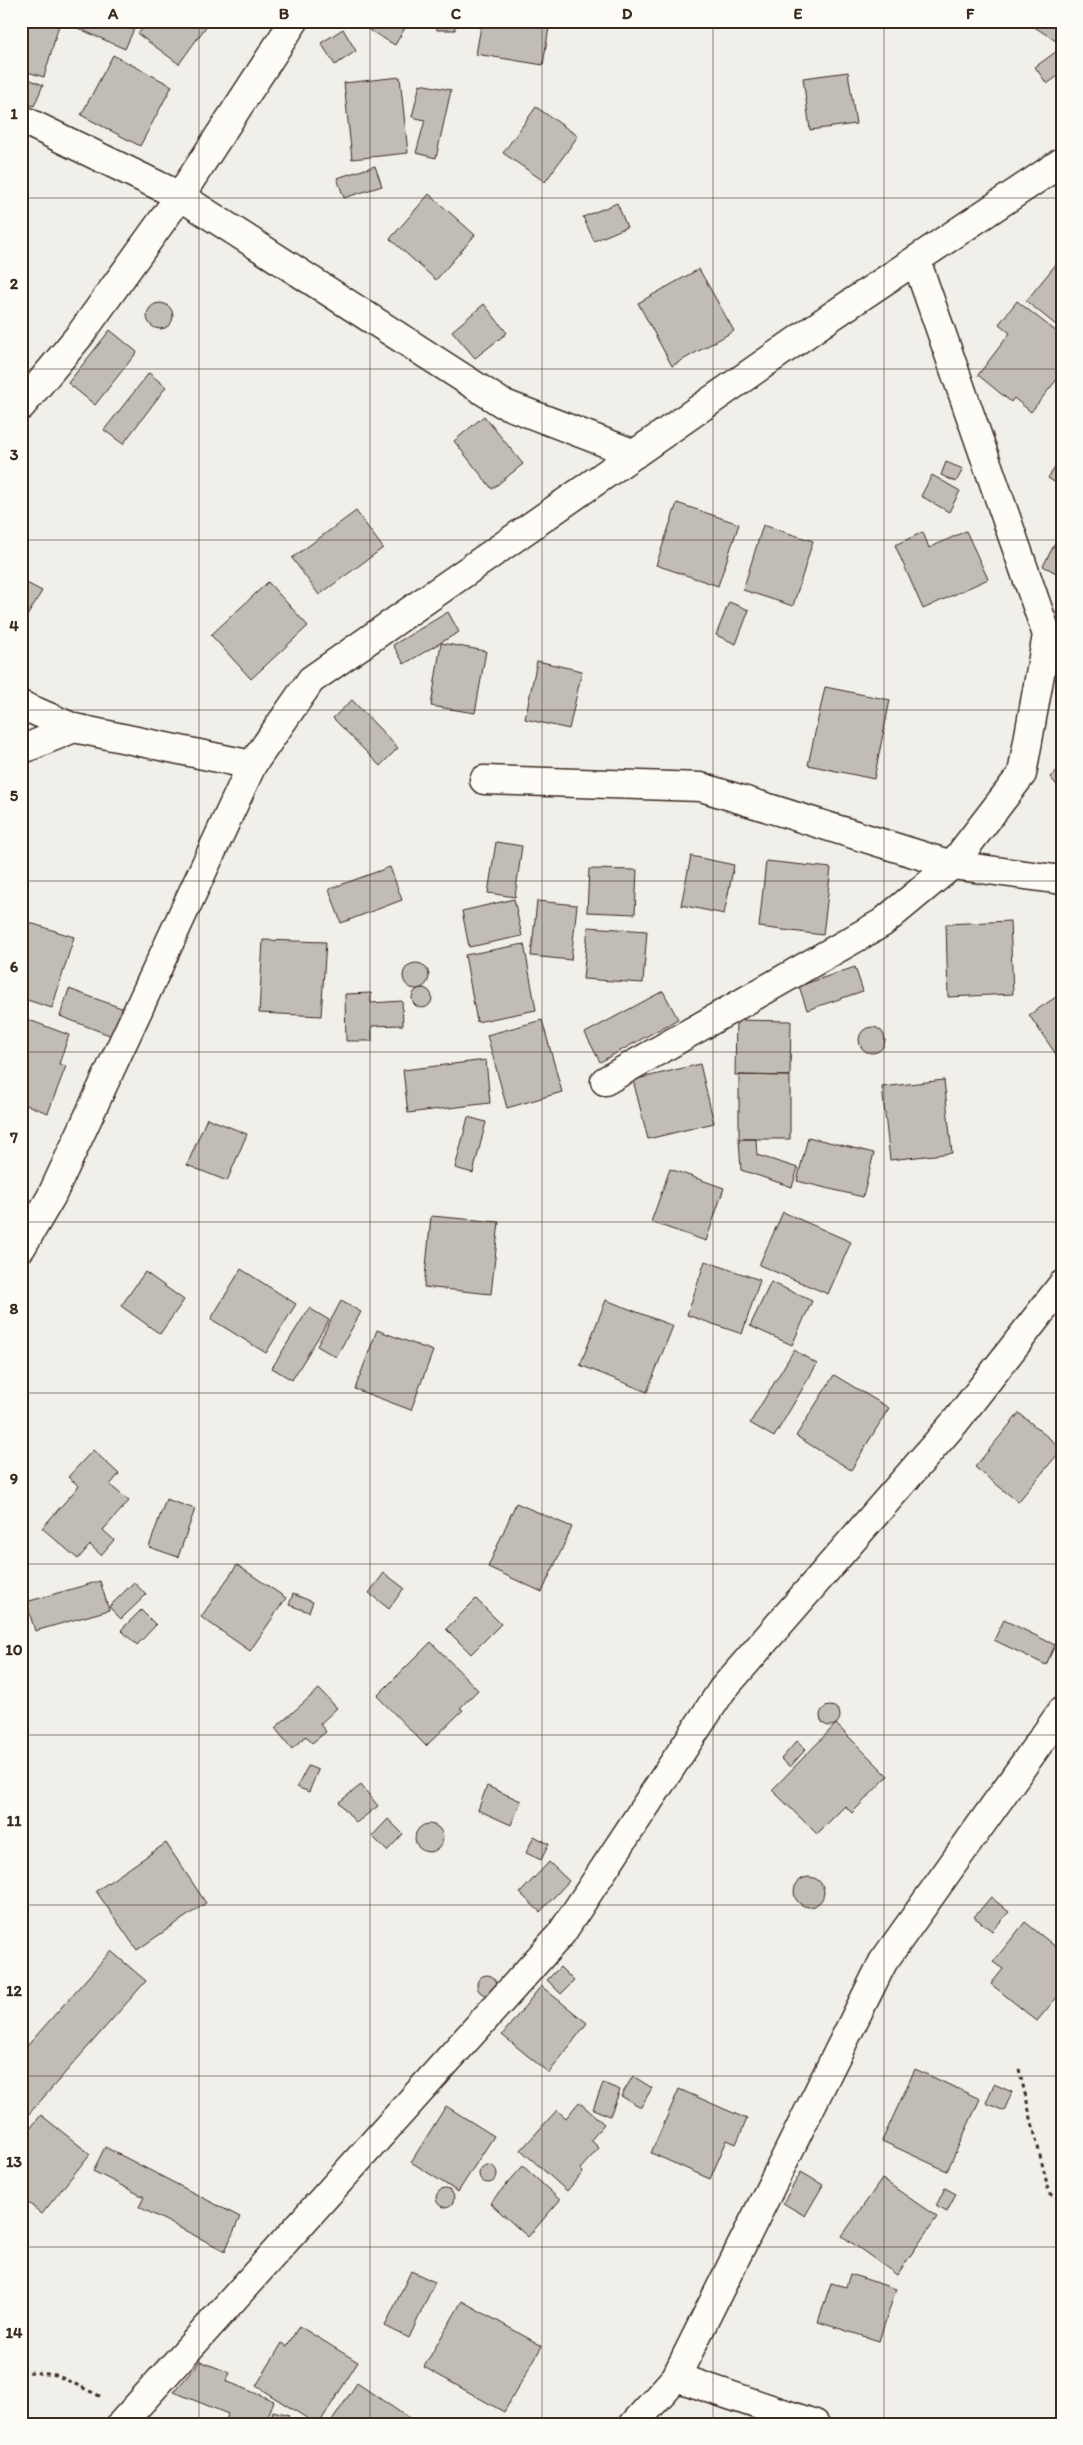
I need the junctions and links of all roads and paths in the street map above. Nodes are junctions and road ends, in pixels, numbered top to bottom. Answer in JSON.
{"nodes":[{"id":1,"x":294,"y":21,"type":"edge"},
{"id":2,"x":21,"y":119,"type":"edge"},
{"id":3,"x":1062,"y":162,"type":"edge"},
{"id":4,"x":180,"y":196,"type":"junction"},
{"id":5,"x":916,"y":260,"type":"junction"},
{"id":6,"x":21,"y":406,"type":"edge"},
{"id":7,"x":636,"y":454,"type":"junction"},
{"id":8,"x":21,"y":705,"type":"edge"},
{"id":9,"x":74,"y":728,"type":"junction"},
{"id":10,"x":21,"y":750,"type":"edge"},
{"id":11,"x":252,"y":765,"type":"junction"},
{"id":12,"x":484,"y":780,"type":"dead end"},
{"id":13,"x":952,"y":865,"type":"junction"},
{"id":14,"x":1062,"y":880,"type":"edge"},
{"id":15,"x":605,"y":1081,"type":"dead end"},
{"id":16,"x":21,"y":1248,"type":"edge"},
{"id":17,"x":1062,"y":1285,"type":"edge"},
{"id":18,"x":1062,"y":1711,"type":"edge"},
{"id":19,"x":1019,"y":2069,"type":"dead end"},
{"id":20,"x":1062,"y":2203,"type":"edge"},
{"id":21,"x":21,"y":2371,"type":"edge"},
{"id":22,"x":676,"y":2377,"type":"junction"},
{"id":23,"x":127,"y":2417,"type":"edge"},
{"id":24,"x":634,"y":2424,"type":"edge"},
{"id":25,"x":815,"y":2424,"type":"edge"}],
"edges":[{"from":1,"to":4,"type":"street"},
{"from":2,"to":4,"type":"street"},
{"from":3,"to":5,"type":"street"},
{"from":4,"to":6,"type":"street"},
{"from":4,"to":7,"type":"street"},
{"from":5,"to":7,"type":"street"},
{"from":5,"to":13,"type":"street"},
{"from":7,"to":11,"type":"street"},
{"from":8,"to":9,"type":"street"},
{"from":9,"to":10,"type":"street"},
{"from":9,"to":11,"type":"street"},
{"from":11,"to":16,"type":"street"},
{"from":12,"to":13,"type":"street"},
{"from":13,"to":14,"type":"street"},
{"from":13,"to":15,"type":"street"},
{"from":17,"to":23,"type":"street"},
{"from":18,"to":22,"type":"street"},
{"from":19,"to":20,"type":"path"},
{"from":21,"to":23,"type":"path"},
{"from":22,"to":24,"type":"street"},
{"from":22,"to":25,"type":"street"}]}
